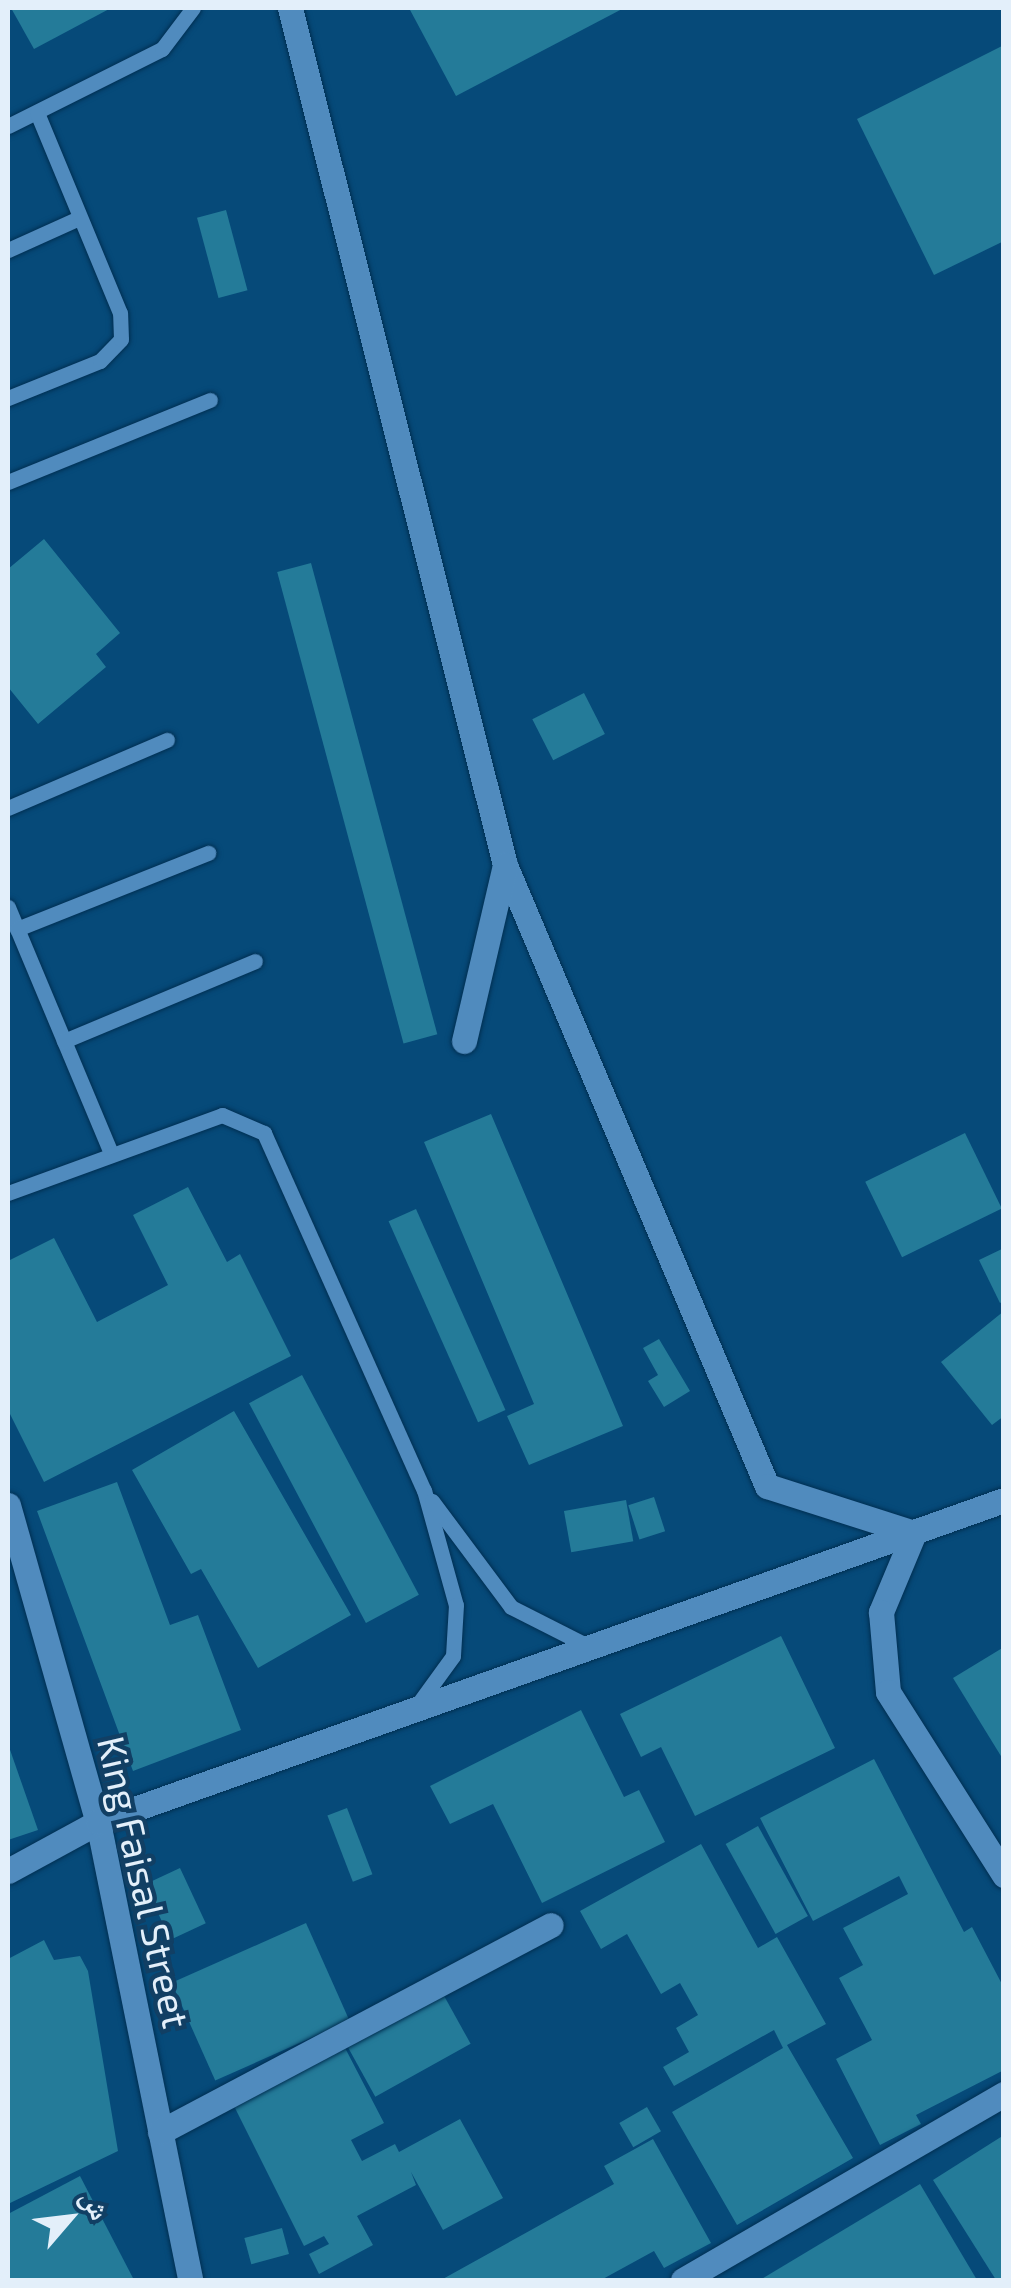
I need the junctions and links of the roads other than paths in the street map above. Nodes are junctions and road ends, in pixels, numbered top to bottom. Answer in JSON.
{"nodes":[{"id":1,"x":193,"y":8,"type":"edge"},
{"id":2,"x":290,"y":8,"type":"edge"},
{"id":3,"x":36,"y":113,"type":"junction"},
{"id":4,"x":8,"y":126,"type":"edge"},
{"id":5,"x":79,"y":218,"type":"junction"},
{"id":6,"x":8,"y":250,"type":"edge"},
{"id":7,"x":8,"y":398,"type":"edge"},
{"id":8,"x":210,"y":400,"type":"dead end"},
{"id":9,"x":8,"y":482,"type":"edge"},
{"id":10,"x":168,"y":740,"type":"dead end"},
{"id":11,"x":8,"y":808,"type":"edge"},
{"id":12,"x":208,"y":853,"type":"dead end"},
{"id":13,"x":505,"y":865,"type":"junction"},
{"id":14,"x":8,"y":907,"type":"edge"},
{"id":15,"x":17,"y":929,"type":"junction"},
{"id":16,"x":254,"y":961,"type":"dead end"},
{"id":17,"x":64,"y":1041,"type":"junction"},
{"id":18,"x":464,"y":1041,"type":"dead end"},
{"id":19,"x":110,"y":1151,"type":"junction"},
{"id":20,"x":8,"y":1192,"type":"edge"},
{"id":21,"x":424,"y":1490,"type":"junction"},
{"id":22,"x":1004,"y":1500,"type":"edge"},
{"id":23,"x":8,"y":1505,"type":"edge"},
{"id":24,"x":914,"y":1533,"type":"junction"},
{"id":25,"x":590,"y":1647,"type":"junction"},
{"id":26,"x":414,"y":1710,"type":"junction"},
{"id":27,"x":98,"y":1822,"type":"junction"},
{"id":28,"x":8,"y":1871,"type":"edge"},
{"id":29,"x":1004,"y":1875,"type":"edge"},
{"id":30,"x":550,"y":1925,"type":"dead end"},
{"id":31,"x":1004,"y":2094,"type":"edge"},
{"id":32,"x":160,"y":2132,"type":"junction"},
{"id":33,"x":190,"y":2280,"type":"edge"},
{"id":34,"x":684,"y":2280,"type":"edge"}],
"edges":[{"from":1,"to":3,"type":"lane"},
{"from":2,"to":13,"type":"street"},
{"from":3,"to":4,"type":"lane"},
{"from":3,"to":5,"type":"lane"},
{"from":5,"to":6,"type":"lane"},
{"from":5,"to":7,"type":"lane"},
{"from":8,"to":9,"type":"lane"},
{"from":10,"to":11,"type":"lane"},
{"from":12,"to":15,"type":"lane"},
{"from":13,"to":18,"type":"street"},
{"from":13,"to":24,"type":"street"},
{"from":14,"to":15,"type":"lane"},
{"from":15,"to":17,"type":"lane"},
{"from":16,"to":17,"type":"lane"},
{"from":17,"to":19,"type":"lane"},
{"from":19,"to":20,"type":"lane"},
{"from":19,"to":21,"type":"lane"},
{"from":21,"to":25,"type":"lane"},
{"from":21,"to":26,"type":"lane"},
{"from":22,"to":24,"type":"street"},
{"from":23,"to":27,"type":"street","name":"King Faisal Street"},
{"from":24,"to":25,"type":"street"},
{"from":24,"to":29,"type":"street"},
{"from":25,"to":26,"type":"street"},
{"from":26,"to":27,"type":"street"},
{"from":27,"to":28,"type":"street"},
{"from":27,"to":32,"type":"street","name":"King Faisal Street"},
{"from":30,"to":32,"type":"street"},
{"from":31,"to":34,"type":"street"},
{"from":32,"to":33,"type":"street","name":"King Faisal Street"}]}
